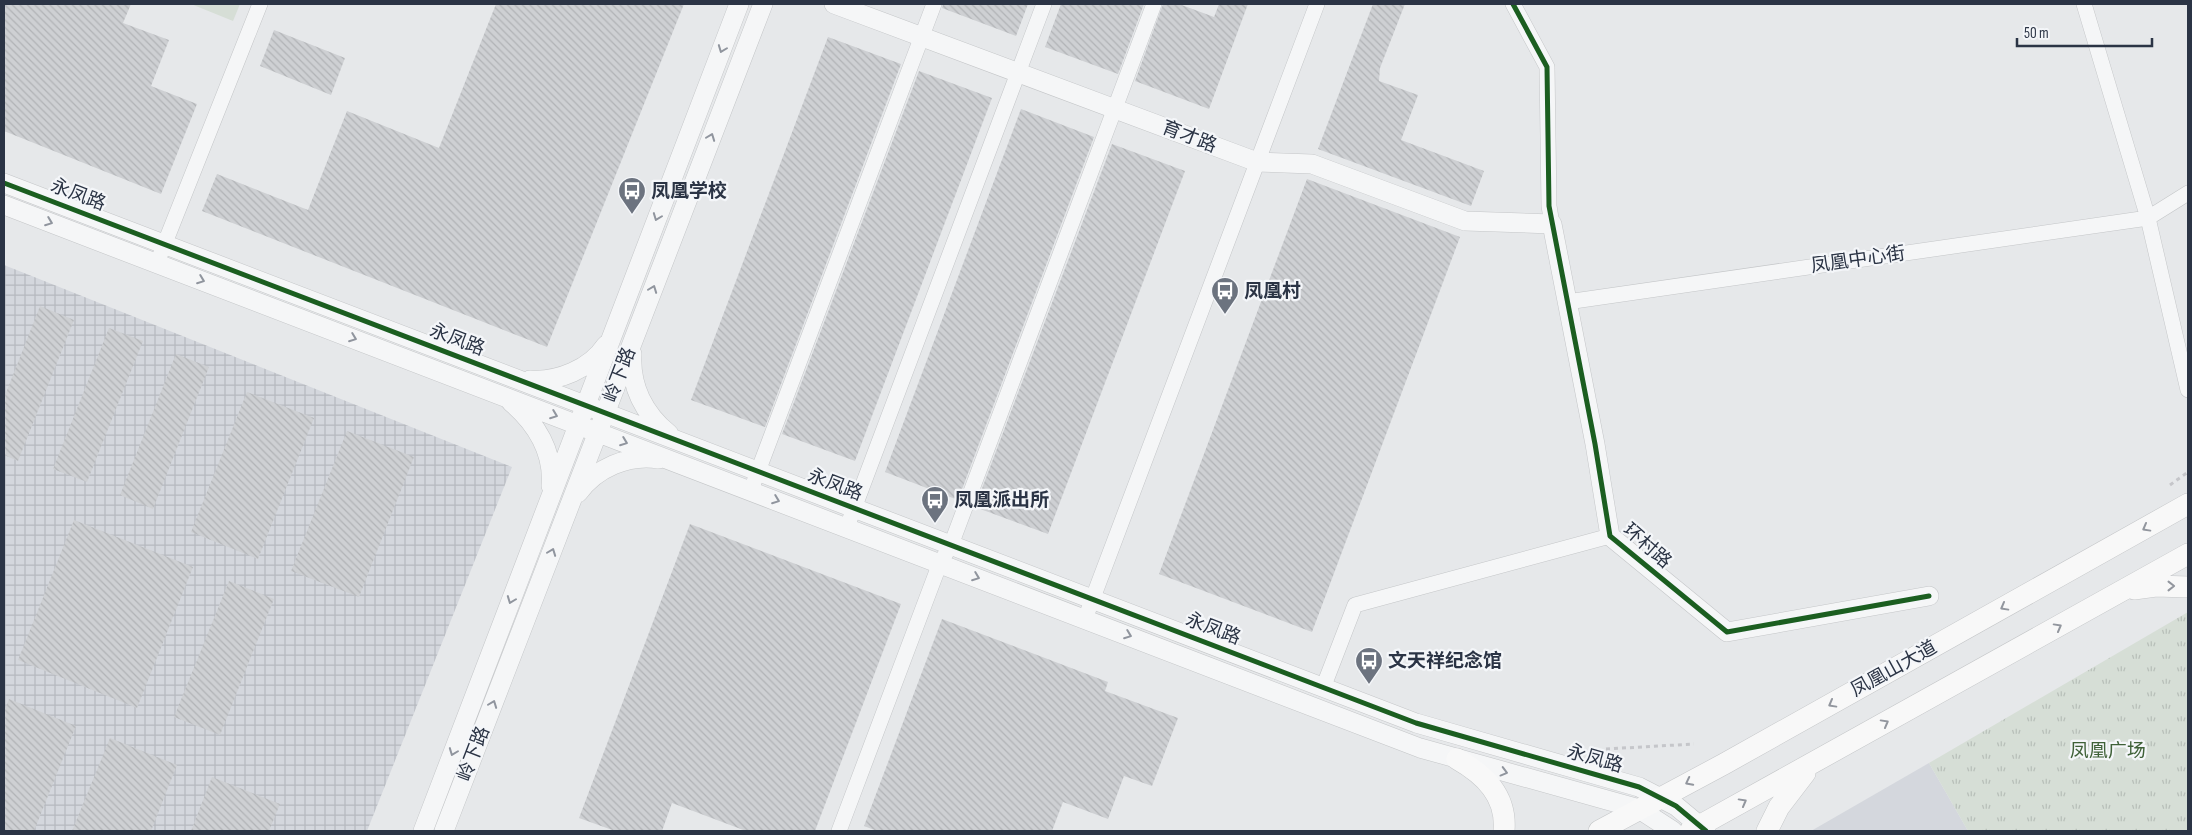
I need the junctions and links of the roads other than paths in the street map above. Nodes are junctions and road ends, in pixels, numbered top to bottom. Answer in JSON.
{"nodes":[{"id":1,"x":260,"y":4,"type":"edge"},
{"id":2,"x":739,"y":4,"type":"edge"},
{"id":3,"x":762,"y":4,"type":"edge"},
{"id":4,"x":834,"y":4,"type":"edge"},
{"id":5,"x":934,"y":4,"type":"edge"},
{"id":6,"x":1044,"y":4,"type":"edge"},
{"id":7,"x":1154,"y":4,"type":"edge"},
{"id":8,"x":1317,"y":4,"type":"edge"},
{"id":9,"x":1514,"y":4,"type":"edge"},
{"id":10,"x":2084,"y":4,"type":"edge"},
{"id":11,"x":922,"y":36,"type":"junction"},
{"id":12,"x":1018,"y":72,"type":"junction"},
{"id":13,"x":1115,"y":109,"type":"junction"},
{"id":14,"x":1257,"y":162,"type":"junction"},
{"id":15,"x":4,"y":183,"type":"edge"},
{"id":16,"x":2188,"y":193,"type":"edge"},
{"id":17,"x":4,"y":205,"type":"edge"},
{"id":18,"x":2148,"y":218,"type":"junction"},
{"id":19,"x":1552,"y":224,"type":"junction"},
{"id":20,"x":165,"y":244,"type":"junction"},
{"id":21,"x":157,"y":263,"type":"junction"},
{"id":22,"x":1567,"y":302,"type":"junction"},
{"id":23,"x":614,"y":331,"type":"junction"},
{"id":24,"x":635,"y":334,"type":"junction"},
{"id":25,"x":511,"y":377,"type":"junction"},
{"id":26,"x":2188,"y":390,"type":"edge"},
{"id":27,"x":495,"y":392,"type":"junction"},
{"id":28,"x":586,"y":405,"type":"junction"},
{"id":29,"x":605,"y":413,"type":"junction"},
{"id":30,"x":578,"y":424,"type":"junction"},
{"id":31,"x":598,"y":432,"type":"junction"},
{"id":32,"x":685,"y":443,"type":"junction"},
{"id":33,"x":682,"y":464,"type":"junction"},
{"id":34,"x":758,"y":471,"type":"junction"},
{"id":35,"x":751,"y":490,"type":"junction"},
{"id":36,"x":549,"y":502,"type":"junction"},
{"id":37,"x":2188,"y":504,"type":"edge"},
{"id":38,"x":854,"y":508,"type":"junction"},
{"id":39,"x":567,"y":511,"type":"junction"},
{"id":40,"x":847,"y":527,"type":"junction"},
{"id":41,"x":1610,"y":536,"type":"junction"},
{"id":42,"x":951,"y":545,"type":"junction"},
{"id":43,"x":2188,"y":554,"type":"edge"},
{"id":44,"x":940,"y":563,"type":"junction"},
{"id":45,"x":2188,"y":586,"type":"edge"},
{"id":46,"x":2119,"y":593,"type":"junction"},
{"id":47,"x":1929,"y":596,"type":"dead end"},
{"id":48,"x":1093,"y":599,"type":"junction"},
{"id":49,"x":1086,"y":619,"type":"junction"},
{"id":50,"x":1323,"y":688,"type":"junction"},
{"id":51,"x":1457,"y":759,"type":"junction"},
{"id":52,"x":1816,"y":762,"type":"junction"},
{"id":53,"x":1661,"y":797,"type":"junction"},
{"id":54,"x":1640,"y":809,"type":"junction"},
{"id":55,"x":1699,"y":829,"type":"edge"},
{"id":56,"x":423,"y":831,"type":"edge"},
{"id":57,"x":444,"y":831,"type":"edge"},
{"id":58,"x":839,"y":831,"type":"edge"},
{"id":59,"x":1504,"y":831,"type":"edge"},
{"id":60,"x":1599,"y":831,"type":"edge"},
{"id":61,"x":1673,"y":831,"type":"edge"},
{"id":62,"x":1767,"y":831,"type":"edge"}],
"edges":[{"from":1,"to":20,"type":"street"},
{"from":2,"to":23,"type":"street","name":"岭下路","one_way":true},
{"from":24,"to":3,"type":"street","name":"岭下路","one_way":true},
{"from":4,"to":11,"type":"street","name":"育才路"},
{"from":5,"to":11,"type":"street"},
{"from":6,"to":12,"type":"street"},
{"from":7,"to":13,"type":"street"},
{"from":8,"to":14,"type":"street"},
{"from":9,"to":19,"type":"street"},
{"from":10,"to":18,"type":"street"},
{"from":11,"to":12,"type":"street","name":"育才路"},
{"from":11,"to":34,"type":"street"},
{"from":12,"to":13,"type":"street","name":"育才路"},
{"from":12,"to":38,"type":"street"},
{"from":13,"to":14,"type":"street","name":"育才路"},
{"from":13,"to":42,"type":"street"},
{"from":14,"to":19,"type":"street","name":"育才路"},
{"from":14,"to":48,"type":"street"},
{"from":15,"to":20,"type":"street","name":"永凤路"},
{"from":16,"to":18,"type":"street"},
{"from":17,"to":21,"type":"street","name":"永凤路","one_way":true},
{"from":18,"to":22,"type":"street","name":"凤凰中心街"},
{"from":18,"to":26,"type":"street"},
{"from":19,"to":22,"type":"street","name":"环村路"},
{"from":20,"to":21,"type":"street"},
{"from":20,"to":25,"type":"street","name":"永凤路"},
{"from":21,"to":27,"type":"street","name":"永凤路","one_way":true},
{"from":22,"to":41,"type":"street","name":"环村路"},
{"from":23,"to":25,"type":"street"},
{"from":23,"to":28,"type":"street","name":"岭下路"},
{"from":24,"to":29,"type":"street","name":"岭下路"},
{"from":24,"to":32,"type":"street"},
{"from":25,"to":28,"type":"street","name":"永凤路"},
{"from":27,"to":30,"type":"street","name":"永凤路","one_way":true},
{"from":27,"to":36,"type":"street"},
{"from":28,"to":29,"type":"street","name":"永凤路"},
{"from":28,"to":30,"type":"street","name":"岭下路"},
{"from":29,"to":31,"type":"street","name":"岭下路"},
{"from":29,"to":32,"type":"street","name":"永凤路"},
{"from":30,"to":31,"type":"street","name":"永凤路"},
{"from":30,"to":36,"type":"street","name":"岭下路"},
{"from":31,"to":33,"type":"street","name":"永凤路","one_way":true},
{"from":31,"to":39,"type":"street","name":"岭下路"},
{"from":32,"to":34,"type":"street","name":"永凤路"},
{"from":33,"to":35,"type":"street","name":"永凤路"},
{"from":33,"to":39,"type":"street"},
{"from":34,"to":35,"type":"street"},
{"from":34,"to":38,"type":"street","name":"永凤路"},
{"from":35,"to":40,"type":"street","name":"永凤路","one_way":true},
{"from":36,"to":56,"type":"street","name":"岭下路","one_way":true},
{"from":37,"to":53,"type":"main road","name":"凤凰山大道","one_way":true},
{"from":38,"to":40,"type":"street"},
{"from":38,"to":42,"type":"street","name":"永凤路"},
{"from":57,"to":39,"type":"street","name":"岭下路","one_way":true},
{"from":40,"to":44,"type":"street","name":"永凤路"},
{"from":41,"to":47,"type":"street","name":"环村路"},
{"from":41,"to":50,"type":"street"},
{"from":42,"to":44,"type":"street"},
{"from":42,"to":48,"type":"street","name":"永凤路"},
{"from":43,"to":46,"type":"main road"},
{"from":44,"to":49,"type":"street","name":"永凤路","one_way":true},
{"from":44,"to":58,"type":"street"},
{"from":46,"to":45,"type":"main road","one_way":true},
{"from":52,"to":46,"type":"main road","one_way":true},
{"from":48,"to":49,"type":"street"},
{"from":48,"to":50,"type":"street","name":"永凤路"},
{"from":49,"to":51,"type":"street","name":"永凤路","one_way":true},
{"from":50,"to":53,"type":"street","name":"永凤路"},
{"from":51,"to":54,"type":"street","name":"永凤路","one_way":true},
{"from":51,"to":59,"type":"main road"},
{"from":55,"to":52,"type":"main road","one_way":true},
{"from":52,"to":62,"type":"main road"},
{"from":53,"to":54,"type":"main road","name":"凤凰山大道"},
{"from":53,"to":55,"type":"street","name":"永凤路"},
{"from":54,"to":60,"type":"main road","name":"凤凰山大道"},
{"from":54,"to":61,"type":"street","name":"永凤路"}]}
